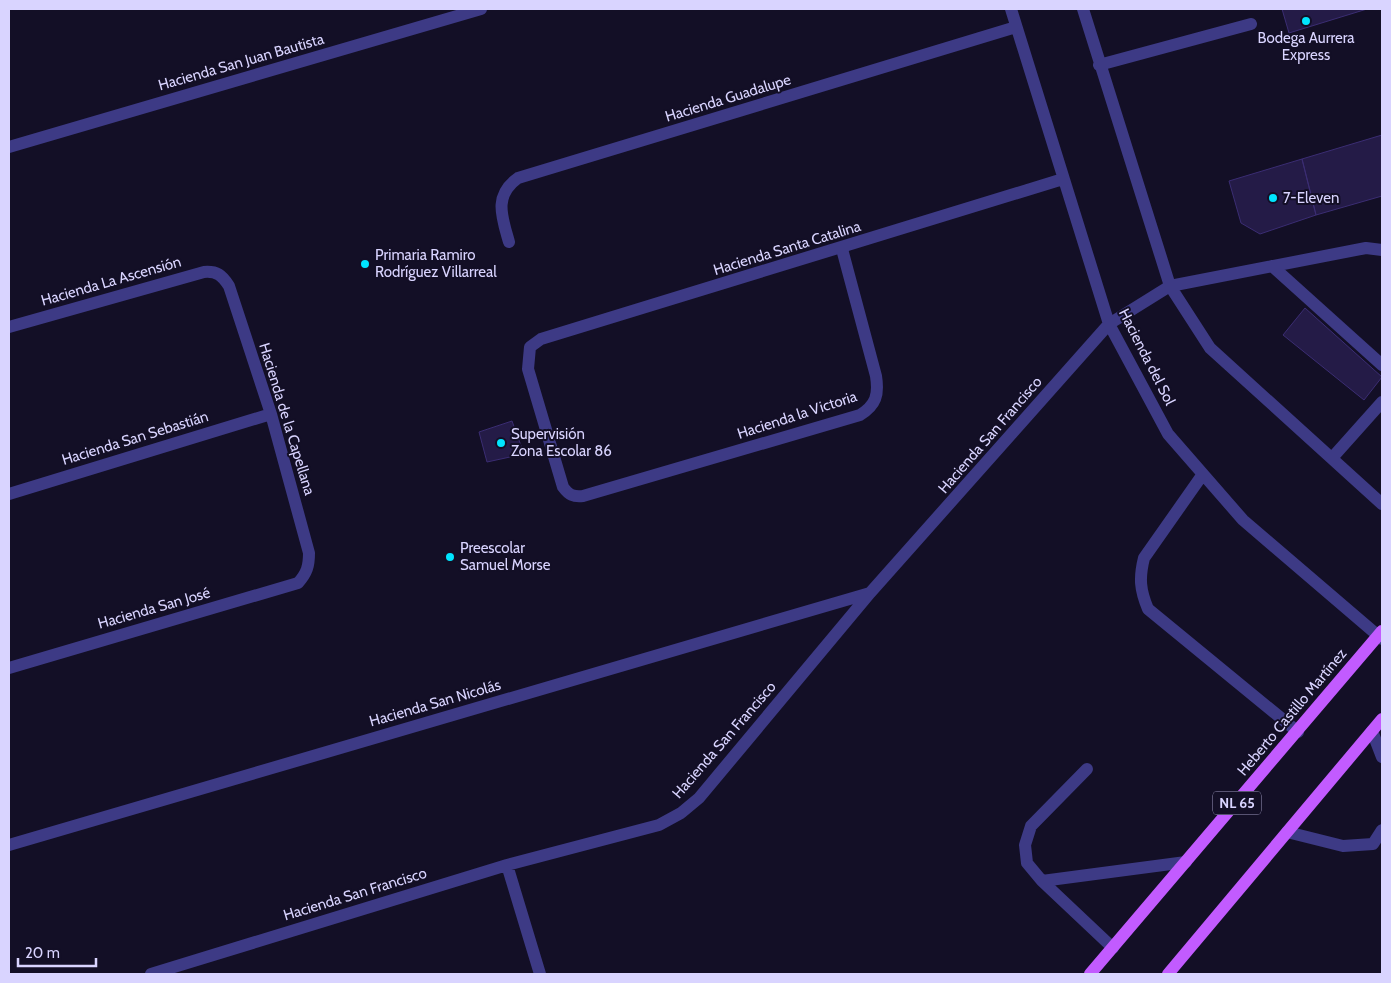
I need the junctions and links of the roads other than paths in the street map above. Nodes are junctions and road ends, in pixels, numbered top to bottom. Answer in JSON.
{"nodes":[{"id":1,"x":481,"y":9,"type":"edge"},
{"id":2,"x":1011,"y":9,"type":"edge"},
{"id":3,"x":1083,"y":9,"type":"edge"},
{"id":4,"x":1251,"y":24,"type":"dead end"},
{"id":5,"x":1016,"y":28,"type":"junction"},
{"id":6,"x":1099,"y":65,"type":"junction"},
{"id":7,"x":9,"y":147,"type":"edge"},
{"id":8,"x":1062,"y":180,"type":"junction"},
{"id":9,"x":509,"y":242,"type":"dead end"},
{"id":10,"x":842,"y":249,"type":"junction"},
{"id":11,"x":1382,"y":250,"type":"edge"},
{"id":12,"x":1272,"y":266,"type":"junction"},
{"id":13,"x":222,"y":276,"type":"joint"},
{"id":14,"x":1170,"y":286,"type":"junction"},
{"id":15,"x":1110,"y":324,"type":"junction"},
{"id":16,"x":9,"y":327,"type":"edge"},
{"id":17,"x":1382,"y":364,"type":"edge"},
{"id":18,"x":1382,"y":402,"type":"edge"},
{"id":19,"x":271,"y":414,"type":"junction"},
{"id":20,"x":1332,"y":458,"type":"junction"},
{"id":21,"x":1203,"y":474,"type":"junction"},
{"id":22,"x":9,"y":494,"type":"edge"},
{"id":23,"x":573,"y":497,"type":"joint"},
{"id":24,"x":1382,"y":504,"type":"edge"},
{"id":25,"x":306,"y":574,"type":"joint"},
{"id":26,"x":870,"y":593,"type":"junction"},
{"id":27,"x":1381,"y":635,"type":"edge"},
{"id":28,"x":9,"y":668,"type":"edge"},
{"id":29,"x":1382,"y":719,"type":"edge"},
{"id":30,"x":1372,"y":731,"type":"junction"},
{"id":31,"x":1298,"y":732,"type":"junction"},
{"id":32,"x":1382,"y":757,"type":"edge"},
{"id":33,"x":1088,"y":769,"type":"dead end"},
{"id":34,"x":1382,"y":830,"type":"edge"},
{"id":35,"x":1287,"y":832,"type":"junction"},
{"id":36,"x":9,"y":844,"type":"edge"},
{"id":37,"x":1186,"y":862,"type":"junction"},
{"id":38,"x":507,"y":865,"type":"junction"},
{"id":39,"x":1042,"y":881,"type":"junction"},
{"id":40,"x":1113,"y":948,"type":"junction"},
{"id":41,"x":151,"y":974,"type":"edge"},
{"id":42,"x":540,"y":974,"type":"edge"},
{"id":43,"x":1090,"y":974,"type":"edge"},
{"id":44,"x":1168,"y":974,"type":"edge"}],
"edges":[{"from":1,"to":7,"type":"street","name":"Hacienda San Juan Bautista"},
{"from":2,"to":5,"type":"street","name":"Hacienda del Sol"},
{"from":3,"to":6,"type":"street"},
{"from":4,"to":6,"type":"street"},
{"from":5,"to":8,"type":"street","name":"Hacienda del Sol"},
{"from":5,"to":9,"type":"street","name":"Hacienda Guadalupe"},
{"from":6,"to":14,"type":"street"},
{"from":8,"to":10,"type":"street","name":"Hacienda Santa Catalina"},
{"from":8,"to":15,"type":"street","name":"Hacienda del Sol"},
{"from":10,"to":23,"type":"street","name":"Hacienda la Victoria"},
{"from":10,"to":23,"type":"street","name":"Hacienda Santa Catalina"},
{"from":11,"to":12,"type":"street"},
{"from":12,"to":14,"type":"street"},
{"from":12,"to":17,"type":"street"},
{"from":13,"to":16,"type":"street","name":"Hacienda La Ascensión"},
{"from":13,"to":19,"type":"street","name":"Hacienda de la Capellana"},
{"from":14,"to":15,"type":"street","name":"Hacienda San Francisco"},
{"from":14,"to":20,"type":"street"},
{"from":15,"to":21,"type":"street","name":"Hacienda del Sol"},
{"from":15,"to":26,"type":"street","name":"Hacienda San Francisco"},
{"from":18,"to":20,"type":"street"},
{"from":19,"to":22,"type":"street","name":"Hacienda San Sebastián"},
{"from":19,"to":25,"type":"street","name":"Hacienda de la Capellana"},
{"from":20,"to":24,"type":"street"},
{"from":21,"to":27,"type":"street","name":"Hacienda del Sol"},
{"from":21,"to":31,"type":"street"},
{"from":25,"to":28,"type":"street","name":"Hacienda San José"},
{"from":26,"to":36,"type":"street","name":"Hacienda San Nicolás"},
{"from":26,"to":38,"type":"street","name":"Hacienda San Francisco"},
{"from":27,"to":31,"type":"main road","name":"Heberto Castillo Martínez","number":"NL 65"},
{"from":29,"to":30,"type":"main road"},
{"from":30,"to":32,"type":"street"},
{"from":30,"to":35,"type":"main road"},
{"from":31,"to":37,"type":"main road","name":"Heberto Castillo Martínez","number":"NL 65"},
{"from":33,"to":39,"type":"street"},
{"from":34,"to":35,"type":"street"},
{"from":35,"to":44,"type":"main road"},
{"from":37,"to":39,"type":"street"},
{"from":37,"to":40,"type":"main road","name":"Heberto Castillo Martínez","number":"NL 65"},
{"from":38,"to":41,"type":"street","name":"Hacienda San Francisco"},
{"from":38,"to":42,"type":"street"},
{"from":39,"to":40,"type":"street"},
{"from":40,"to":43,"type":"main road","name":"Heberto Castillo Martínez","number":"NL 65"}]}
